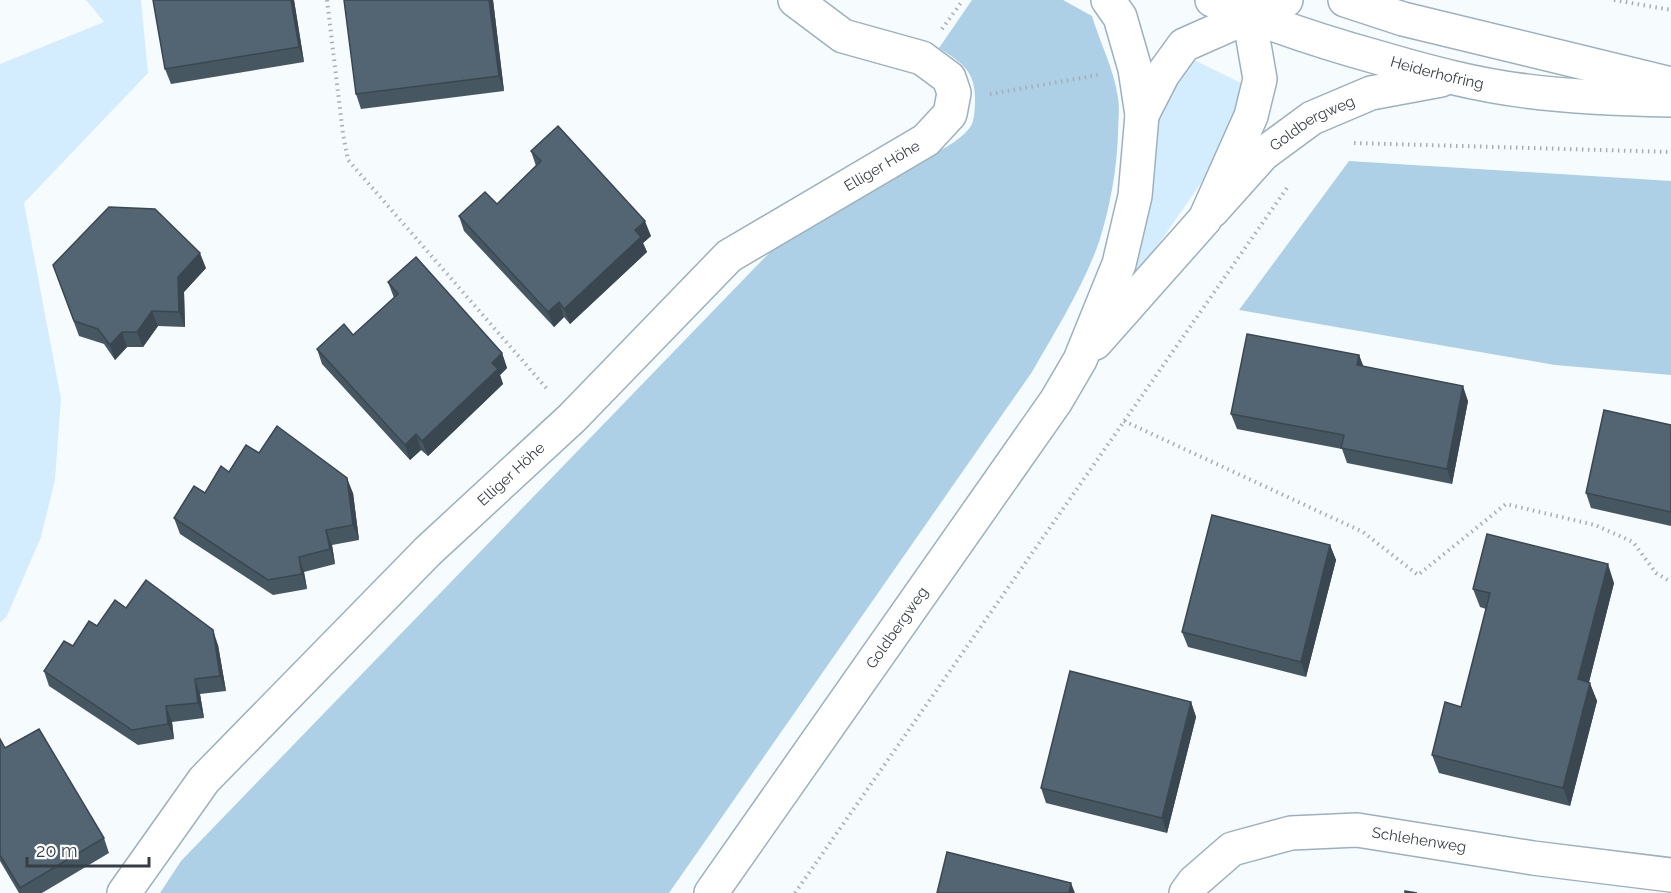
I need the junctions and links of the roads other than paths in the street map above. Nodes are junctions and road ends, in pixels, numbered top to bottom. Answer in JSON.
{"nodes":[{"id":1,"x":795,"y":0,"type":"edge"},
{"id":2,"x":1108,"y":0,"type":"edge"},
{"id":3,"x":1212,"y":0,"type":"edge"},
{"id":4,"x":1286,"y":0,"type":"edge"},
{"id":5,"x":1345,"y":0,"type":"edge"},
{"id":6,"x":1246,"y":8,"type":"edge"},
{"id":7,"x":1449,"y":78,"type":"junction"},
{"id":8,"x":1671,"y":84,"type":"edge"},
{"id":9,"x":1671,"y":100,"type":"edge"},
{"id":10,"x":1142,"y":115,"type":"junction"},
{"id":11,"x":1205,"y":219,"type":"junction"},
{"id":12,"x":1080,"y":360,"type":"junction"},
{"id":13,"x":1671,"y":875,"type":"edge"},
{"id":14,"x":124,"y":893,"type":"edge"},
{"id":15,"x":711,"y":893,"type":"edge"},
{"id":16,"x":1186,"y":893,"type":"edge"}],
"edges":[{"from":1,"to":14,"type":"street","name":"Elliger Höhe"},
{"from":2,"to":10,"type":"street","name":"Goldbergweg"},
{"from":3,"to":6,"type":"street","name":"Heiderhofring"},
{"from":4,"to":6,"type":"street","name":"Goldbergweg"},
{"from":5,"to":8,"type":"street"},
{"from":6,"to":7,"type":"street","name":"Heiderhofring"},
{"from":6,"to":10,"type":"street","name":"Goldbergweg"},
{"from":6,"to":11,"type":"street","name":"Goldbergweg"},
{"from":7,"to":9,"type":"street","name":"Heiderhofring"},
{"from":7,"to":11,"type":"street","name":"Goldbergweg"},
{"from":10,"to":12,"type":"street","name":"Goldbergweg"},
{"from":11,"to":12,"type":"street","name":"Goldbergweg"},
{"from":12,"to":15,"type":"street","name":"Goldbergweg"},
{"from":13,"to":16,"type":"street","name":"Schlehenweg"}]}
